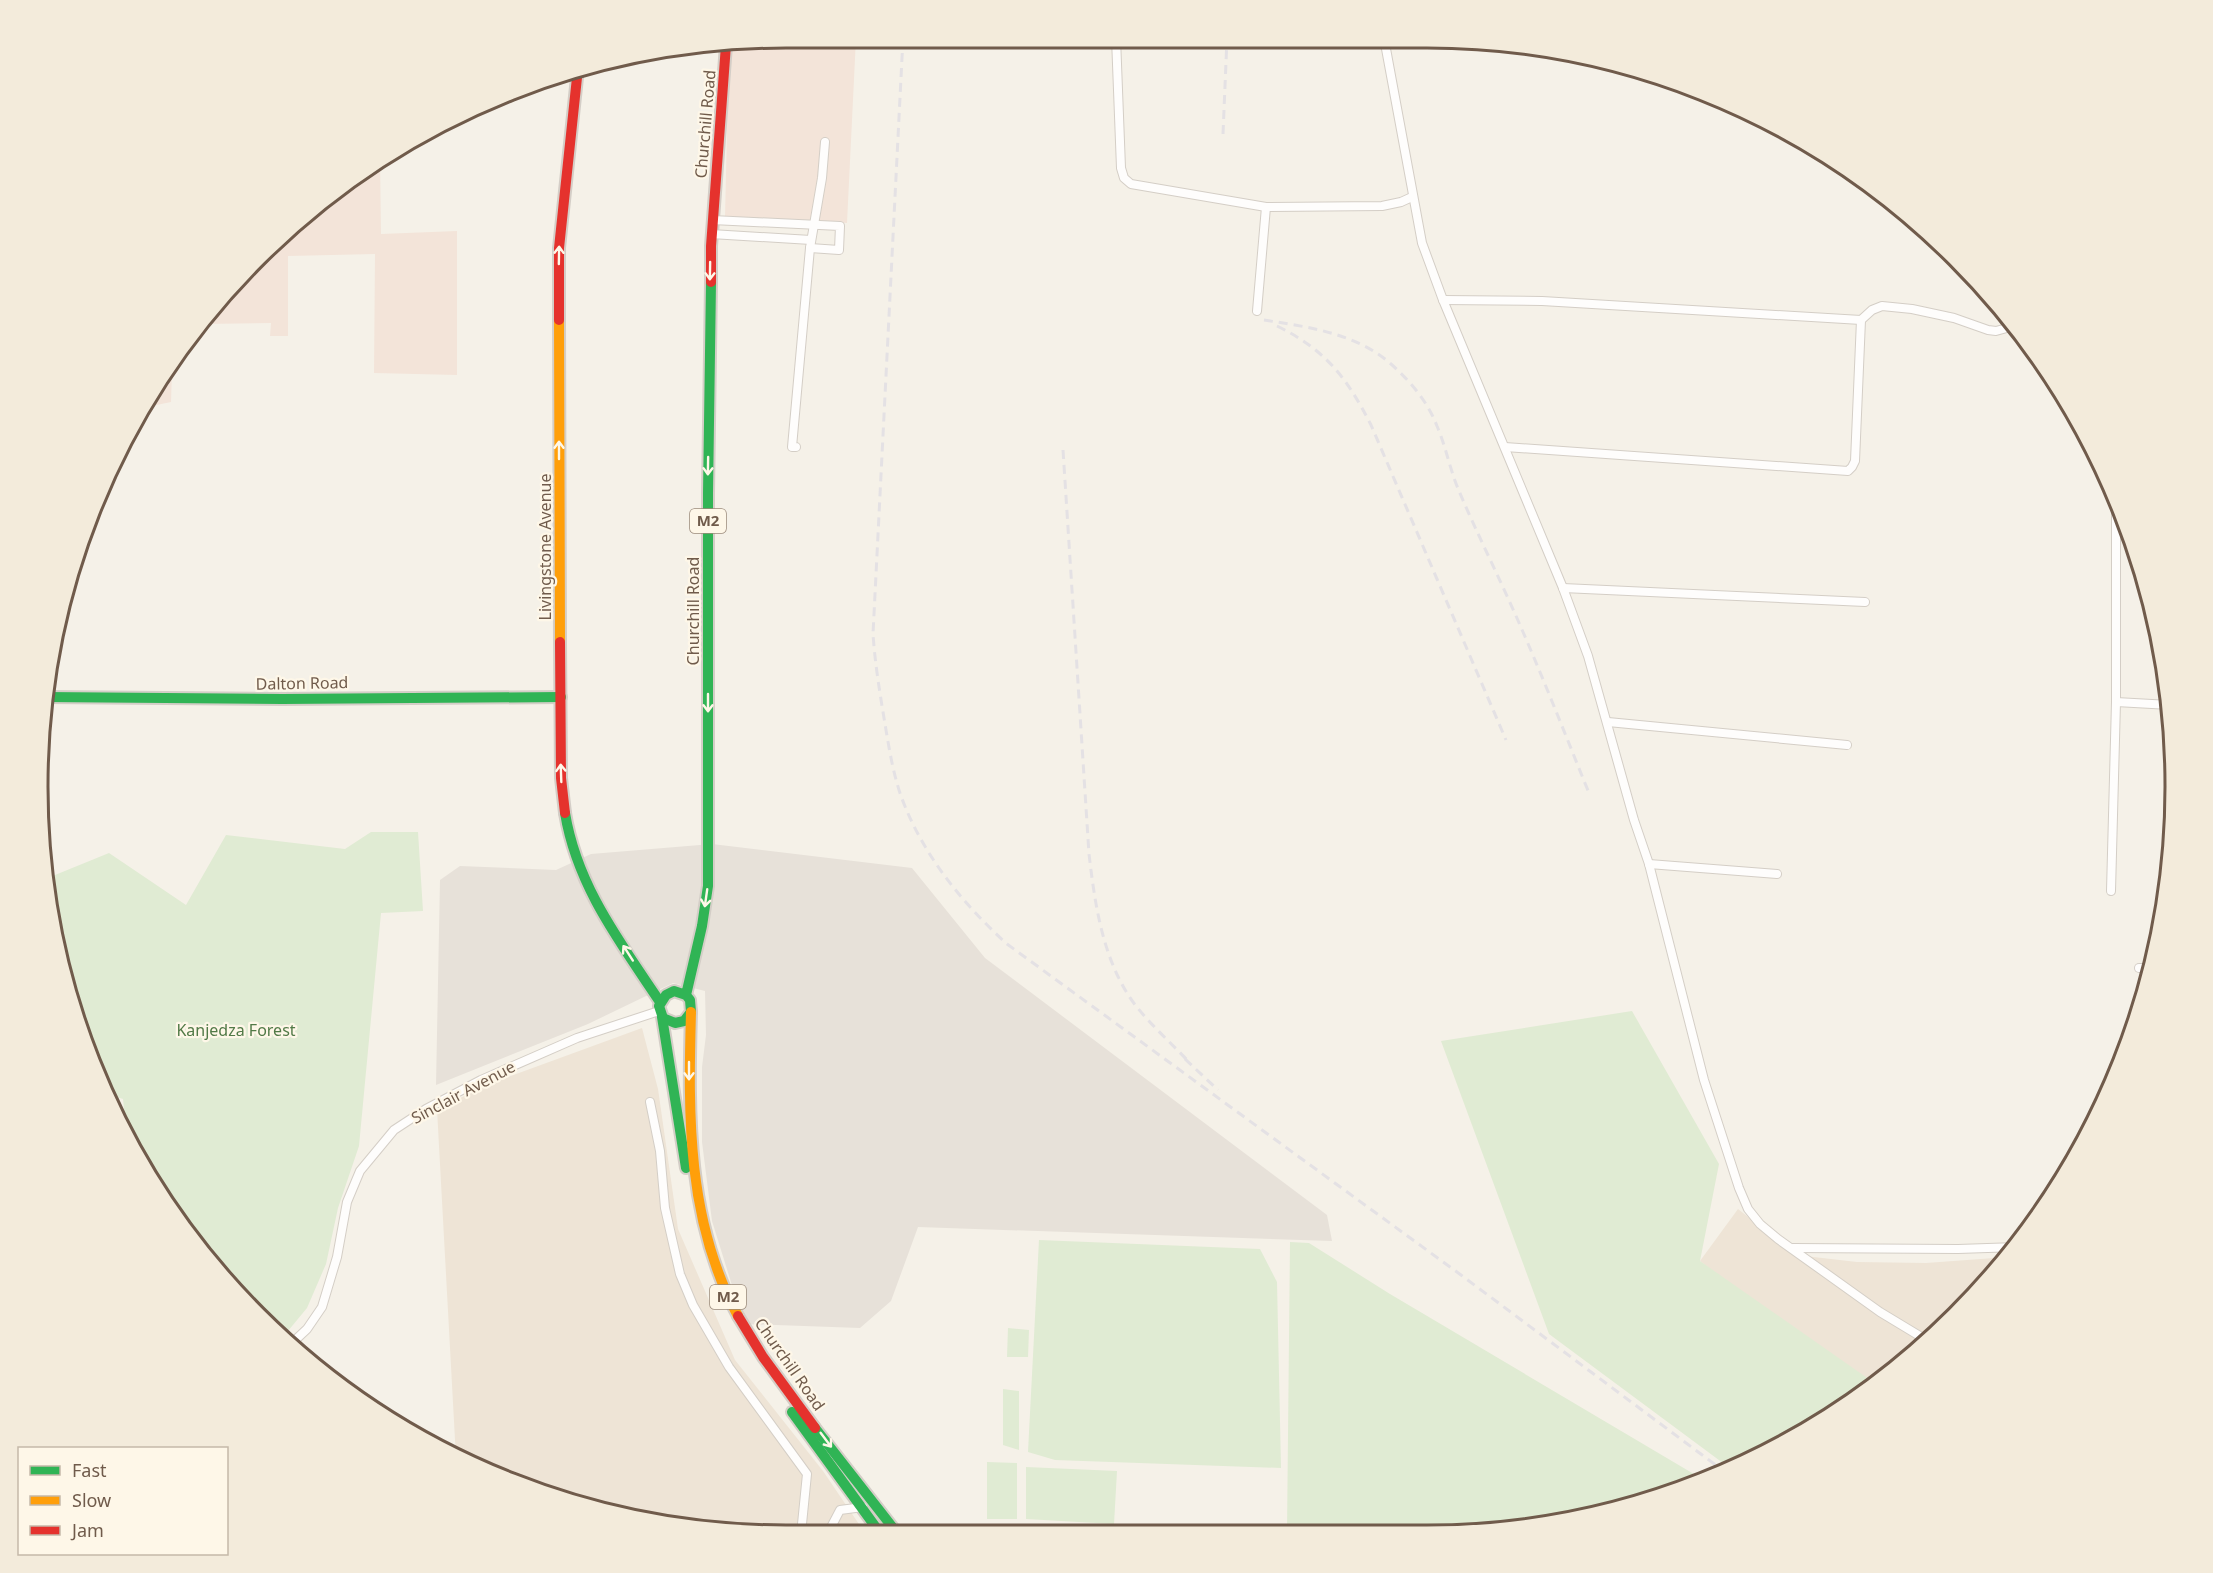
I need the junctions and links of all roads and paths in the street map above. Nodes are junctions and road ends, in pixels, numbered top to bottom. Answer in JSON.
{"nodes":[{"id":1,"x":1116,"y":48,"type":"edge"},
{"id":2,"x":1386,"y":48,"type":"edge"},
{"id":3,"x":726,"y":51,"type":"edge"},
{"id":4,"x":577,"y":79,"type":"edge"},
{"id":5,"x":825,"y":142,"type":"dead end"},
{"id":6,"x":1412,"y":197,"type":"junction"},
{"id":7,"x":1266,"y":207,"type":"junction"},
{"id":8,"x":712,"y":220,"type":"junction"},
{"id":9,"x":767,"y":222,"type":"junction"},
{"id":10,"x":814,"y":224,"type":"junction"},
{"id":11,"x":711,"y":234,"type":"junction"},
{"id":12,"x":766,"y":237,"type":"junction"},
{"id":13,"x":811,"y":244,"type":"junction"},
{"id":14,"x":1443,"y":300,"type":"junction"},
{"id":15,"x":1257,"y":311,"type":"dead end"},
{"id":16,"x":1861,"y":320,"type":"junction"},
{"id":17,"x":2005,"y":328,"type":"edge"},
{"id":18,"x":796,"y":447,"type":"dead end"},
{"id":19,"x":1505,"y":447,"type":"junction"},
{"id":20,"x":2116,"y":523,"type":"edge"},
{"id":21,"x":1563,"y":588,"type":"junction"},
{"id":22,"x":1864,"y":602,"type":"dead end"},
{"id":23,"x":53,"y":697,"type":"edge"},
{"id":24,"x":561,"y":697,"type":"junction"},
{"id":25,"x":2116,"y":702,"type":"junction"},
{"id":26,"x":2160,"y":704,"type":"edge"},
{"id":27,"x":1608,"y":723,"type":"junction"},
{"id":28,"x":1846,"y":745,"type":"dead end"},
{"id":29,"x":1649,"y":864,"type":"junction"},
{"id":30,"x":1777,"y":874,"type":"dead end"},
{"id":31,"x":2111,"y":891,"type":"dead end"},
{"id":32,"x":2139,"y":968,"type":"dead end"},
{"id":33,"x":2142,"y":968,"type":"edge"},
{"id":34,"x":686,"y":995,"type":"junction"},
{"id":35,"x":661,"y":1010,"type":"junction"},
{"id":36,"x":691,"y":1012,"type":"junction"},
{"id":37,"x":650,"y":1102,"type":"dead end"},
{"id":38,"x":1793,"y":1248,"type":"junction"},
{"id":39,"x":2001,"y":1250,"type":"edge"},
{"id":40,"x":1920,"y":1336,"type":"edge"},
{"id":41,"x":297,"y":1339,"type":"edge"},
{"id":42,"x":877,"y":1506,"type":"junction"},
{"id":43,"x":860,"y":1508,"type":"junction"},
{"id":44,"x":802,"y":1525,"type":"edge"},
{"id":45,"x":832,"y":1525,"type":"edge"},
{"id":46,"x":874,"y":1525,"type":"edge"},
{"id":47,"x":891,"y":1525,"type":"edge"}],
"edges":[{"from":1,"to":7,"type":"street"},
{"from":2,"to":6,"type":"street"},
{"from":3,"to":8,"type":"main road","name":"Churchill Road","number":"M2"},
{"from":24,"to":4,"type":"main road","name":"Livingstone Avenue","number":"M2","one_way":true},
{"from":5,"to":10,"type":"street"},
{"from":6,"to":7,"type":"street"},
{"from":6,"to":14,"type":"street"},
{"from":7,"to":15,"type":"street"},
{"from":8,"to":9,"type":"street"},
{"from":8,"to":11,"type":"main road","name":"Churchill Road","number":"M2"},
{"from":9,"to":10,"type":"street"},
{"from":9,"to":12,"type":"street"},
{"from":10,"to":13,"type":"street"},
{"from":10,"to":13,"type":"street"},
{"from":11,"to":12,"type":"street"},
{"from":11,"to":34,"type":"main road","name":"Churchill Road","number":"M2","one_way":true},
{"from":12,"to":13,"type":"street"},
{"from":13,"to":18,"type":"street"},
{"from":14,"to":16,"type":"street"},
{"from":14,"to":19,"type":"street"},
{"from":16,"to":17,"type":"street"},
{"from":16,"to":19,"type":"street"},
{"from":19,"to":21,"type":"street"},
{"from":20,"to":25,"type":"street"},
{"from":21,"to":22,"type":"street"},
{"from":21,"to":27,"type":"street"},
{"from":23,"to":24,"type":"main road","name":"Dalton Road"},
{"from":35,"to":24,"type":"main road","name":"Livingstone Avenue","number":"M2","one_way":true},
{"from":25,"to":26,"type":"street"},
{"from":25,"to":31,"type":"street"},
{"from":27,"to":28,"type":"street"},
{"from":27,"to":29,"type":"street"},
{"from":29,"to":30,"type":"street"},
{"from":29,"to":38,"type":"street"},
{"from":32,"to":33,"type":"street"},
{"from":34,"to":35,"type":"main road"},
{"from":34,"to":36,"type":"main road","name":"Churchill Road"},
{"from":35,"to":36,"type":"main road"},
{"from":35,"to":41,"type":"street","name":"Sinclair Avenue"},
{"from":35,"to":43,"type":"main road","name":"Churchill Road","number":"M2"},
{"from":36,"to":42,"type":"main road","name":"Churchill Road","number":"M2","one_way":true},
{"from":37,"to":44,"type":"street"},
{"from":38,"to":39,"type":"street"},
{"from":38,"to":40,"type":"street"},
{"from":42,"to":43,"type":"street"},
{"from":42,"to":47,"type":"main road","name":"Churchill Road","number":"M2"},
{"from":43,"to":45,"type":"street"},
{"from":43,"to":46,"type":"main road","name":"Churchill Road","number":"M2"}]}
